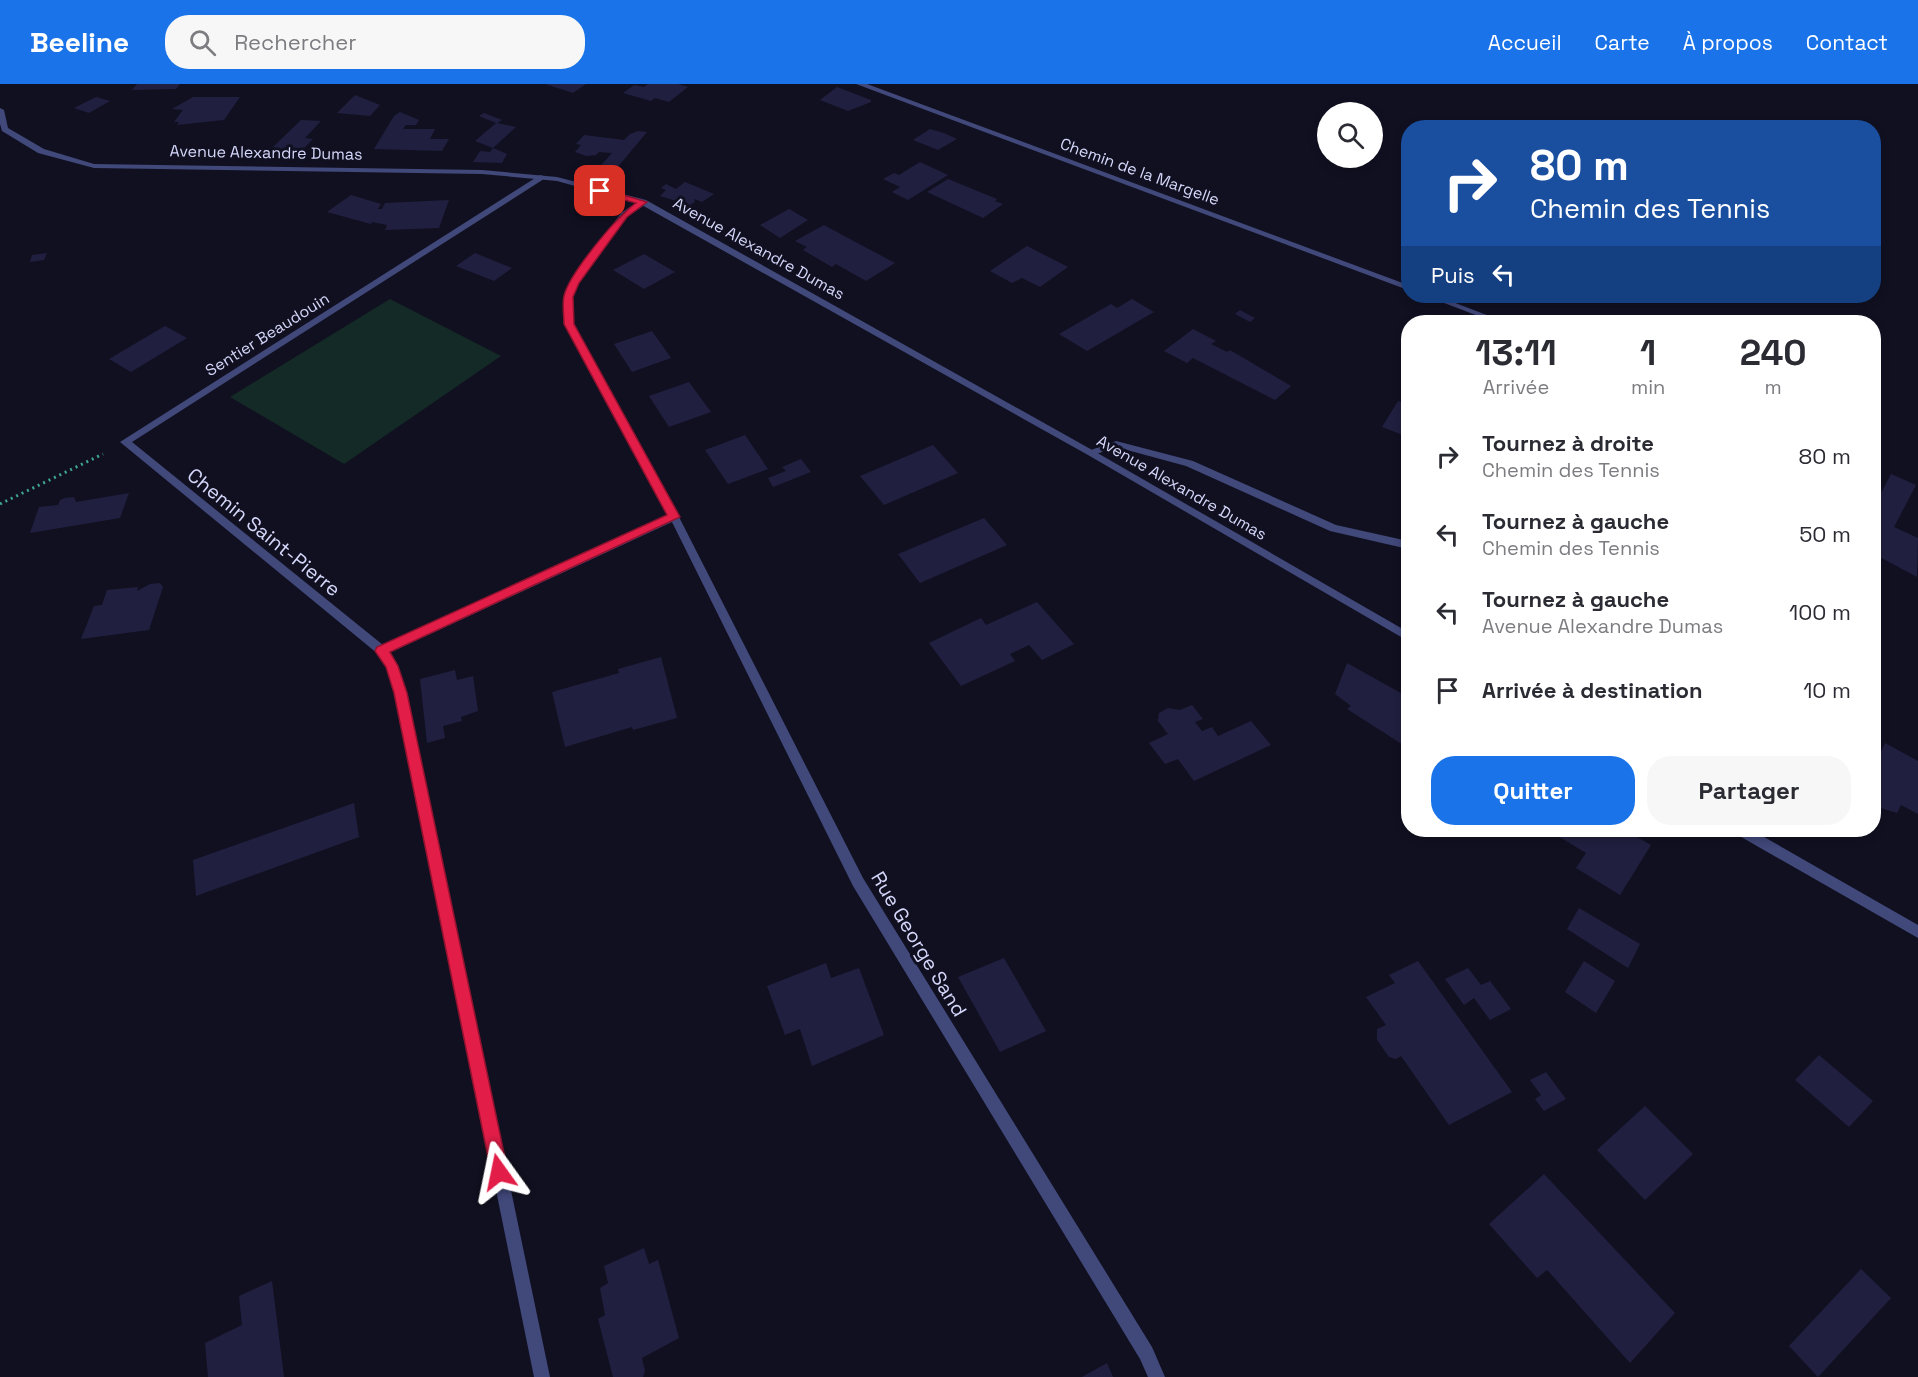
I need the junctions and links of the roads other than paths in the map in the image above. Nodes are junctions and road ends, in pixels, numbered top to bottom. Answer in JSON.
{"nodes":[{"id":1,"x":860,"y":84,"type":"edge"},
{"id":2,"x":0,"y":110,"type":"edge"},
{"id":3,"x":543,"y":177,"type":"junction"},
{"id":4,"x":643,"y":202,"type":"junction"},
{"id":5,"x":1401,"y":285,"type":"edge"},
{"id":6,"x":1449,"y":303,"type":"edge"},
{"id":7,"x":1482,"y":315,"type":"edge"},
{"id":8,"x":125,"y":442,"type":"joint"},
{"id":9,"x":1090,"y":453,"type":"junction"},
{"id":10,"x":674,"y":517,"type":"junction"},
{"id":11,"x":1401,"y":543,"type":"edge"},
{"id":12,"x":1401,"y":633,"type":"edge"},
{"id":13,"x":381,"y":651,"type":"junction"},
{"id":14,"x":1753,"y":837,"type":"edge"},
{"id":15,"x":1918,"y":932,"type":"edge"},
{"id":16,"x":542,"y":1377,"type":"edge"},
{"id":17,"x":1157,"y":1377,"type":"edge"}],
"edges":[{"from":1,"to":5,"type":"street","name":"Chemin de la Margelle"},
{"from":2,"to":3,"type":"street","name":"Avenue Alexandre Dumas"},
{"from":3,"to":4,"type":"street","name":"Avenue Alexandre Dumas"},
{"from":3,"to":8,"type":"street","name":"Sentier Beaudouin"},
{"from":4,"to":9,"type":"street","name":"Avenue Alexandre Dumas"},
{"from":4,"to":10,"type":"street","name":"Rue George Sand"},
{"from":6,"to":7,"type":"street"},
{"from":8,"to":13,"type":"street","name":"Chemin Saint-Pierre"},
{"from":9,"to":11,"type":"street"},
{"from":9,"to":12,"type":"street","name":"Avenue Alexandre Dumas"},
{"from":10,"to":13,"type":"street"},
{"from":10,"to":17,"type":"street","name":"Rue George Sand"},
{"from":13,"to":16,"type":"street"},
{"from":14,"to":15,"type":"street"}]}
